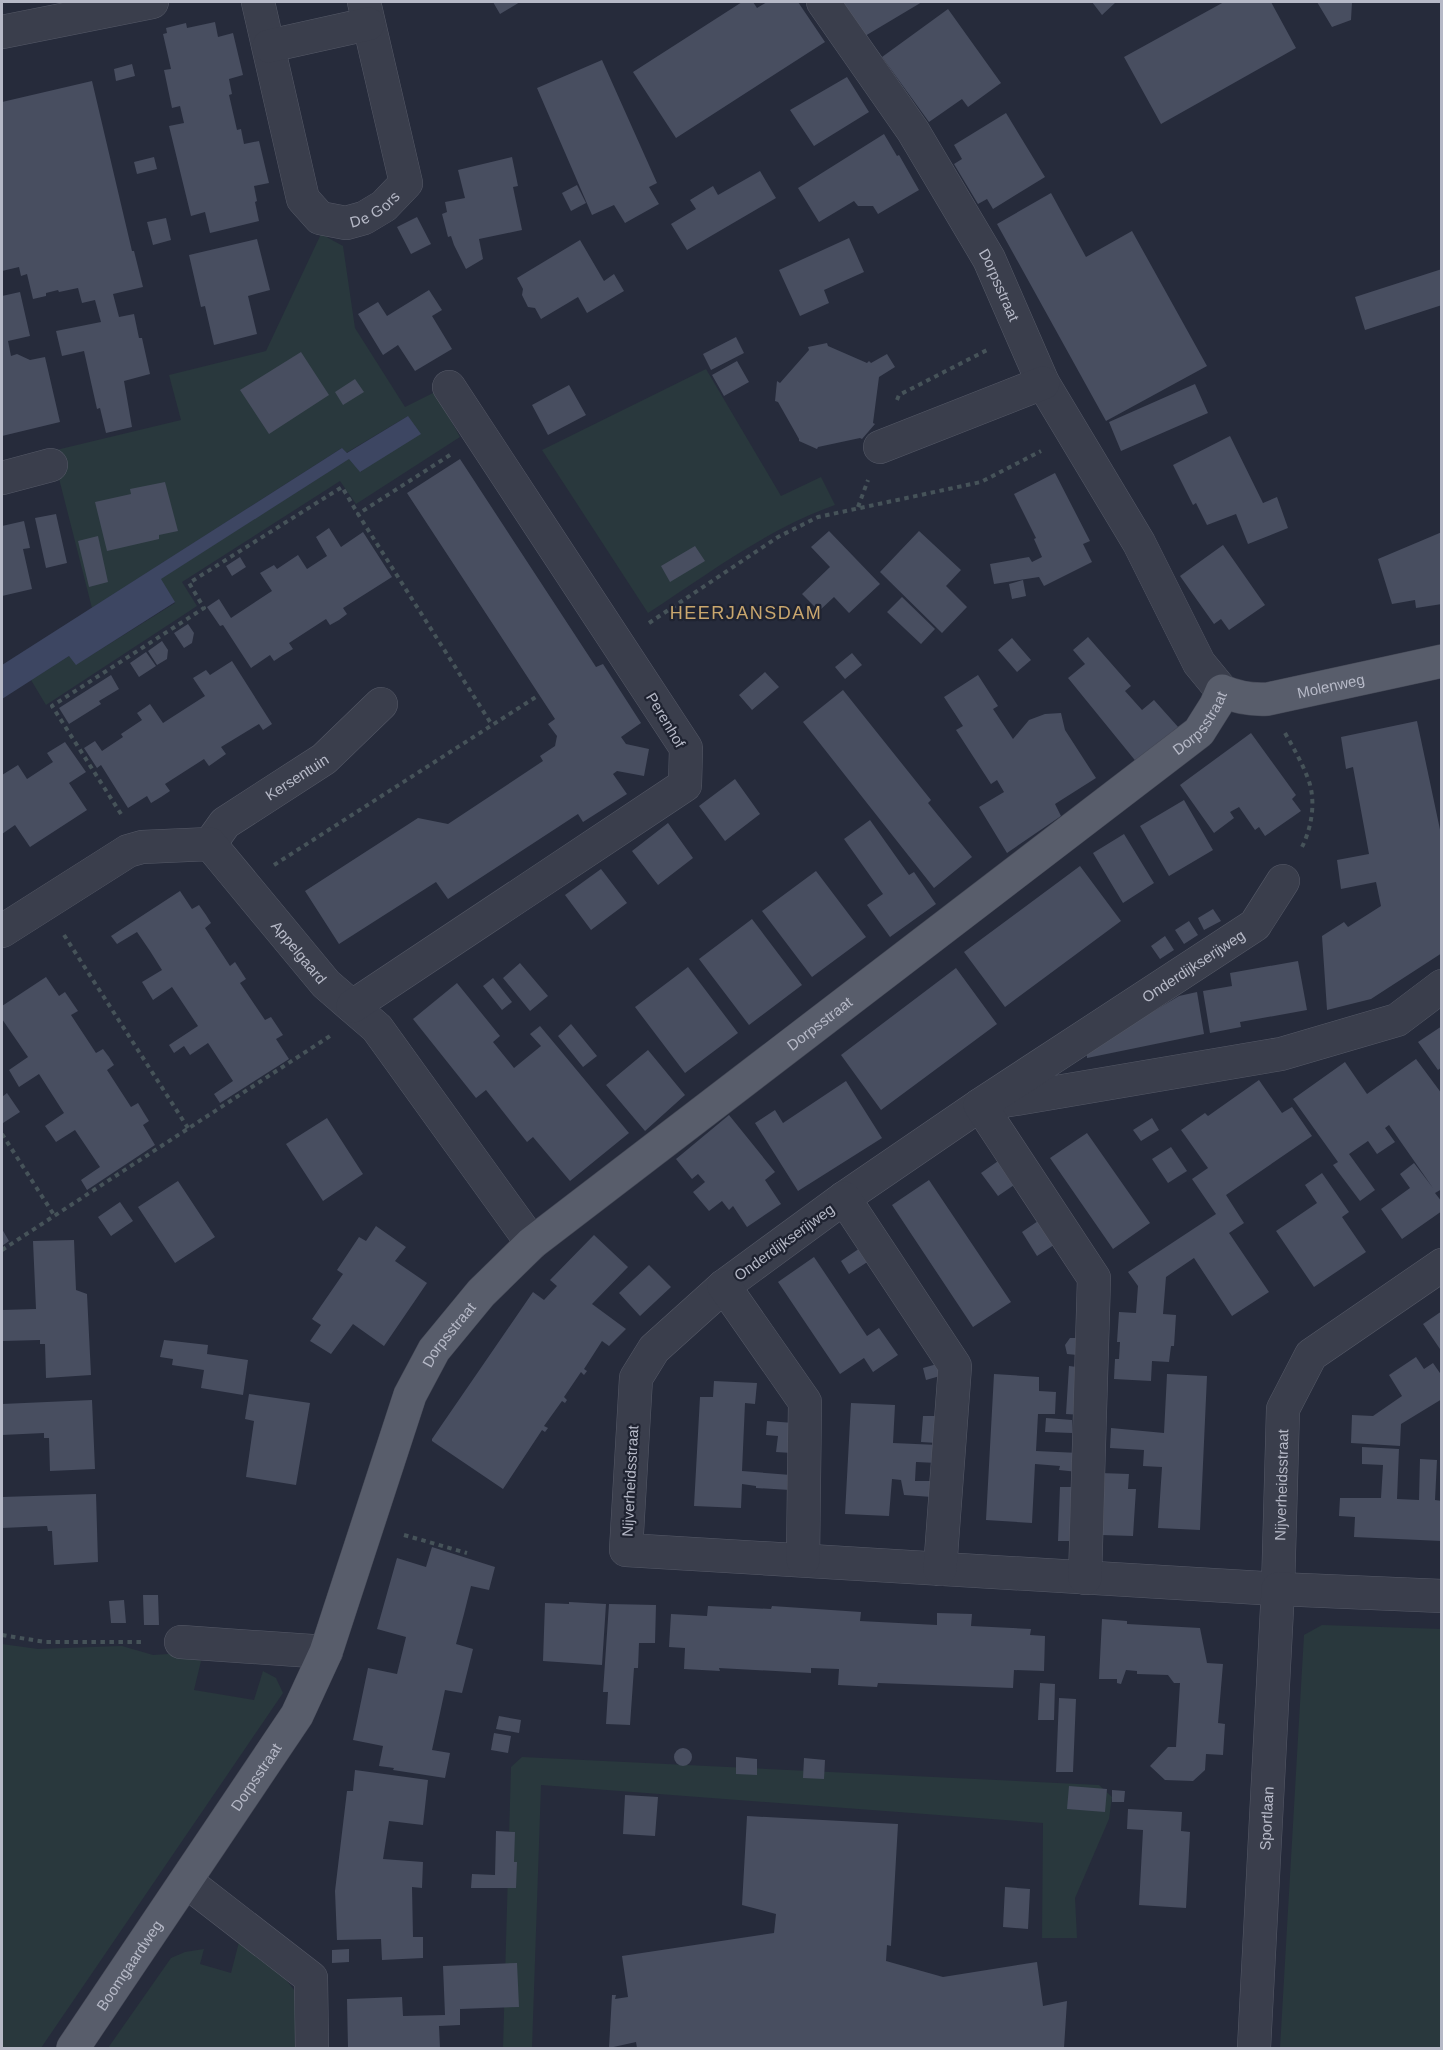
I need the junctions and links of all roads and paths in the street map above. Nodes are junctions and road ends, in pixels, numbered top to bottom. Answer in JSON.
{"nodes":[{"id":1,"x":152,"y":2,"type":"edge"},
{"id":2,"x":258,"y":2,"type":"edge"},
{"id":3,"x":823,"y":2,"type":"edge"},
{"id":4,"x":366,"y":13,"type":"edge"},
{"id":5,"x":33,"y":14,"type":"edge"},
{"id":6,"x":2,"y":32,"type":"edge"},
{"id":7,"x":269,"y":46,"type":"junction"},
{"id":8,"x":1043,"y":383,"type":"junction"},
{"id":9,"x":449,"y":387,"type":"dead end"},
{"id":10,"x":1073,"y":434,"type":"junction"},
{"id":11,"x":481,"y":435,"type":"junction"},
{"id":12,"x":880,"y":447,"type":"dead end"},
{"id":13,"x":51,"y":465,"type":"dead end"},
{"id":14,"x":2,"y":478,"type":"edge"},
{"id":15,"x":358,"y":514,"type":"junction"},
{"id":16,"x":618,"y":643,"type":"junction"},
{"id":17,"x":1442,"y":661,"type":"edge"},
{"id":18,"x":1222,"y":691,"type":"junction"},
{"id":19,"x":539,"y":695,"type":"dead end"},
{"id":20,"x":1268,"y":699,"type":"junction"},
{"id":21,"x":381,"y":704,"type":"dead end"},
{"id":22,"x":492,"y":725,"type":"junction"},
{"id":23,"x":210,"y":844,"type":"junction"},
{"id":24,"x":142,"y":847,"type":"junction"},
{"id":25,"x":1283,"y":881,"type":"joint"},
{"id":26,"x":245,"y":884,"type":"junction"},
{"id":27,"x":44,"y":904,"type":"junction"},
{"id":28,"x":2,"y":931,"type":"edge"},
{"id":29,"x":1442,"y":986,"type":"edge"},
{"id":30,"x":358,"y":1010,"type":"junction"},
{"id":31,"x":980,"y":1105,"type":"junction"},
{"id":32,"x":188,"y":1128,"type":"junction"},
{"id":33,"x":2,"y":1134,"type":"edge"},
{"id":34,"x":844,"y":1198,"type":"junction"},
{"id":35,"x":54,"y":1215,"type":"junction"},
{"id":36,"x":532,"y":1243,"type":"junction"},
{"id":37,"x":2,"y":1250,"type":"edge"},
{"id":38,"x":1442,"y":1265,"type":"edge"},
{"id":39,"x":724,"y":1286,"type":"junction"},
{"id":40,"x":654,"y":1349,"type":"joint"},
{"id":41,"x":368,"y":1525,"type":"junction"},
{"id":42,"x":467,"y":1553,"type":"dead end"},
{"id":43,"x":803,"y":1560,"type":"junction"},
{"id":44,"x":940,"y":1569,"type":"junction"},
{"id":45,"x":1085,"y":1578,"type":"junction"},
{"id":46,"x":1278,"y":1589,"type":"junction"},
{"id":47,"x":1442,"y":1596,"type":"edge"},
{"id":48,"x":2,"y":1635,"type":"edge"},
{"id":49,"x":181,"y":1642,"type":"joint"},
{"id":50,"x":326,"y":1652,"type":"junction"},
{"id":51,"x":187,"y":1882,"type":"junction"},
{"id":52,"x":74,"y":2049,"type":"edge"},
{"id":53,"x":312,"y":2049,"type":"edge"},
{"id":54,"x":1254,"y":2049,"type":"edge"}],
"edges":[{"from":1,"to":5,"type":"street"},
{"from":2,"to":7,"type":"street","name":"De Gors"},
{"from":3,"to":8,"type":"street","name":"Dorpsstraat"},
{"from":4,"to":7,"type":"street","name":"De Gors"},
{"from":4,"to":7,"type":"street","name":"De Gors"},
{"from":5,"to":6,"type":"street"},
{"from":8,"to":10,"type":"street","name":"Dorpsstraat"},
{"from":8,"to":12,"type":"street"},
{"from":9,"to":11,"type":"street","name":"Perenhof"},
{"from":10,"to":16,"type":"path"},
{"from":10,"to":18,"type":"street","name":"Dorpsstraat"},
{"from":11,"to":15,"type":"path"},
{"from":11,"to":16,"type":"street","name":"Perenhof"},
{"from":13,"to":14,"type":"street"},
{"from":15,"to":22,"type":"path"},
{"from":15,"to":24,"type":"path"},
{"from":16,"to":30,"type":"street","name":"Perenhof"},
{"from":17,"to":20,"type":"main road","name":"Molenweg"},
{"from":18,"to":20,"type":"main road","name":"Molenweg"},
{"from":18,"to":36,"type":"main road","name":"Dorpsstraat"},
{"from":19,"to":22,"type":"path"},
{"from":20,"to":25,"type":"path"},
{"from":21,"to":23,"type":"street","name":"Kersentuin"},
{"from":22,"to":26,"type":"path"},
{"from":23,"to":24,"type":"street"},
{"from":23,"to":26,"type":"street","name":"Appelgaard"},
{"from":24,"to":27,"type":"street"},
{"from":25,"to":31,"type":"street","name":"Onderdijkserijweg"},
{"from":26,"to":30,"type":"street","name":"Appelgaard"},
{"from":27,"to":28,"type":"street"},
{"from":27,"to":32,"type":"path"},
{"from":29,"to":31,"type":"street","name":"Onderdijkserijweg"},
{"from":30,"to":32,"type":"path"},
{"from":30,"to":36,"type":"street","name":"Appelgaard"},
{"from":31,"to":34,"type":"street","name":"Onderdijkserijweg"},
{"from":31,"to":45,"type":"street"},
{"from":32,"to":35,"type":"path"},
{"from":33,"to":35,"type":"path"},
{"from":34,"to":39,"type":"street","name":"Onderdijkserijweg"},
{"from":34,"to":44,"type":"street","name":"Onderdijkserijweg"},
{"from":35,"to":37,"type":"path"},
{"from":36,"to":41,"type":"main road","name":"Dorpsstraat"},
{"from":38,"to":46,"type":"street","name":"Nijverheidsstraat"},
{"from":39,"to":40,"type":"street","name":"Onderdijkserijweg"},
{"from":39,"to":43,"type":"street","name":"Onderdijkserijweg"},
{"from":40,"to":43,"type":"street","name":"Nijverheidsstraat"},
{"from":41,"to":42,"type":"path"},
{"from":41,"to":50,"type":"main road","name":"Dorpsstraat"},
{"from":43,"to":44,"type":"street","name":"Nijverheidsstraat"},
{"from":44,"to":45,"type":"street","name":"Nijverheidsstraat"},
{"from":45,"to":46,"type":"street","name":"Nijverheidsstraat"},
{"from":46,"to":47,"type":"street"},
{"from":46,"to":54,"type":"street","name":"Sportlaan"},
{"from":48,"to":49,"type":"path"},
{"from":49,"to":50,"type":"street"},
{"from":50,"to":51,"type":"main road","name":"Dorpsstraat"},
{"from":51,"to":52,"type":"main road","name":"Boomgaardweg"},
{"from":51,"to":53,"type":"street"}]}
